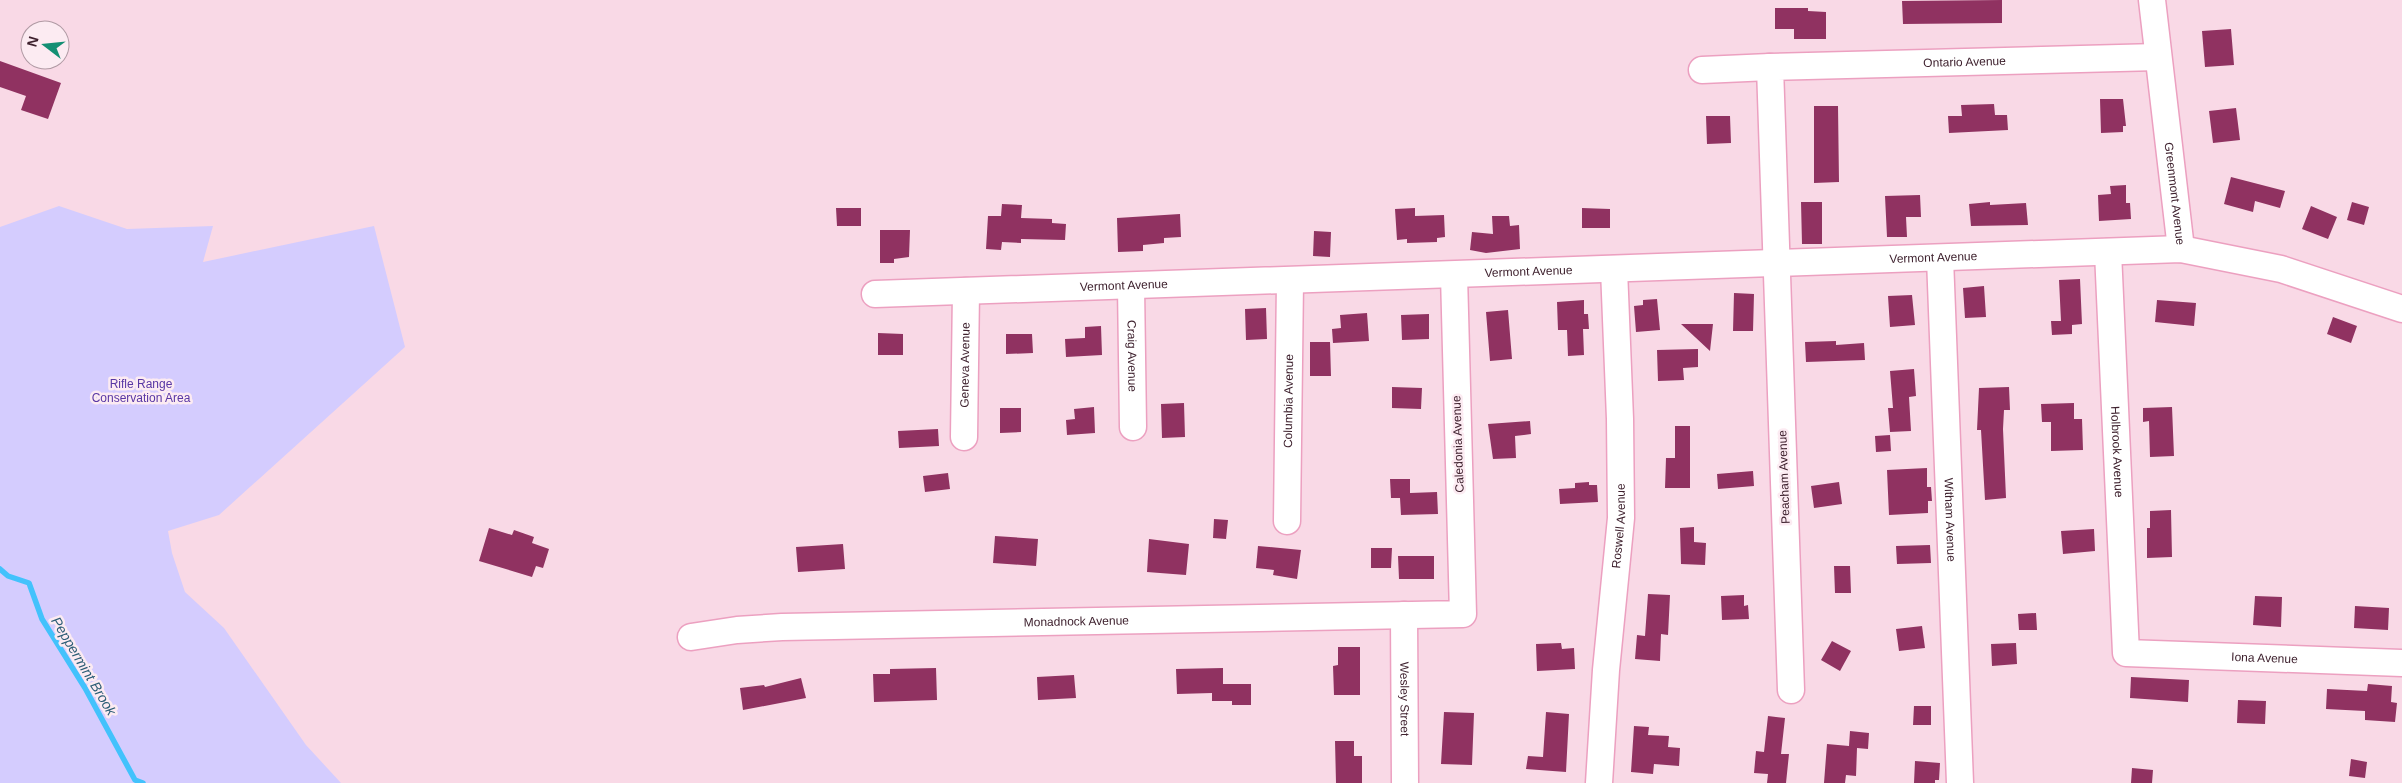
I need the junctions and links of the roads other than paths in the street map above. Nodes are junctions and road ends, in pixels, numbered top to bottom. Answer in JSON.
{"nodes":[{"id":1,"x":2152,"y":0,"type":"edge"},
{"id":2,"x":2158,"y":57,"type":"junction"},
{"id":3,"x":1770,"y":67,"type":"junction"},
{"id":4,"x":1702,"y":70,"type":"dead end"},
{"id":5,"x":2181,"y":249,"type":"junction"},
{"id":6,"x":2108,"y":252,"type":"junction"},
{"id":7,"x":1940,"y":258,"type":"junction"},
{"id":8,"x":1776,"y":264,"type":"junction"},
{"id":9,"x":1614,"y":269,"type":"junction"},
{"id":10,"x":1454,"y":275,"type":"junction"},
{"id":11,"x":1290,"y":281,"type":"junction"},
{"id":12,"x":1131,"y":286,"type":"junction"},
{"id":13,"x":966,"y":291,"type":"junction"},
{"id":14,"x":875,"y":294,"type":"dead end"},
{"id":15,"x":2402,"y":309,"type":"edge"},
{"id":16,"x":1133,"y":427,"type":"dead end"},
{"id":17,"x":964,"y":437,"type":"dead end"},
{"id":18,"x":1287,"y":521,"type":"dead end"},
{"id":19,"x":1463,"y":614,"type":"joint"},
{"id":20,"x":1404,"y":615,"type":"junction"},
{"id":21,"x":692,"y":637,"type":"dead end"},
{"id":22,"x":2126,"y":652,"type":"joint"},
{"id":23,"x":2402,"y":663,"type":"edge"},
{"id":24,"x":1791,"y":690,"type":"dead end"},
{"id":25,"x":1405,"y":783,"type":"edge"},
{"id":26,"x":1599,"y":783,"type":"edge"},
{"id":27,"x":1960,"y":783,"type":"edge"}],
"edges":[{"from":1,"to":2,"type":"street","name":"Greenmont Avenue"},
{"from":2,"to":3,"type":"street","name":"Ontario Avenue"},
{"from":2,"to":5,"type":"street","name":"Greenmont Avenue"},
{"from":3,"to":4,"type":"street","name":"Ontario Avenue"},
{"from":3,"to":8,"type":"street"},
{"from":5,"to":6,"type":"street","name":"Vermont Avenue"},
{"from":5,"to":15,"type":"street","name":"Greenmont Avenue"},
{"from":6,"to":7,"type":"street","name":"Vermont Avenue"},
{"from":6,"to":22,"type":"street","name":"Holbrook Avenue"},
{"from":7,"to":8,"type":"street","name":"Vermont Avenue"},
{"from":7,"to":27,"type":"street","name":"Witham Avenue"},
{"from":8,"to":9,"type":"street","name":"Vermont Avenue"},
{"from":8,"to":24,"type":"street","name":"Peacham Avenue"},
{"from":9,"to":10,"type":"street","name":"Vermont Avenue"},
{"from":9,"to":26,"type":"street","name":"Roswell Avenue"},
{"from":10,"to":11,"type":"street","name":"Vermont Avenue"},
{"from":10,"to":19,"type":"street","name":"Caledonia Avenue"},
{"from":11,"to":12,"type":"street","name":"Vermont Avenue"},
{"from":11,"to":18,"type":"street","name":"Columbia Avenue"},
{"from":12,"to":13,"type":"street","name":"Vermont Avenue"},
{"from":12,"to":16,"type":"street","name":"Craig Avenue"},
{"from":13,"to":14,"type":"street","name":"Vermont Avenue"},
{"from":13,"to":17,"type":"street","name":"Geneva Avenue"},
{"from":19,"to":20,"type":"street","name":"Monadnock Avenue"},
{"from":20,"to":21,"type":"street","name":"Monadnock Avenue"},
{"from":20,"to":25,"type":"street","name":"Wesley Street"},
{"from":22,"to":23,"type":"street","name":"Iona Avenue"}]}
